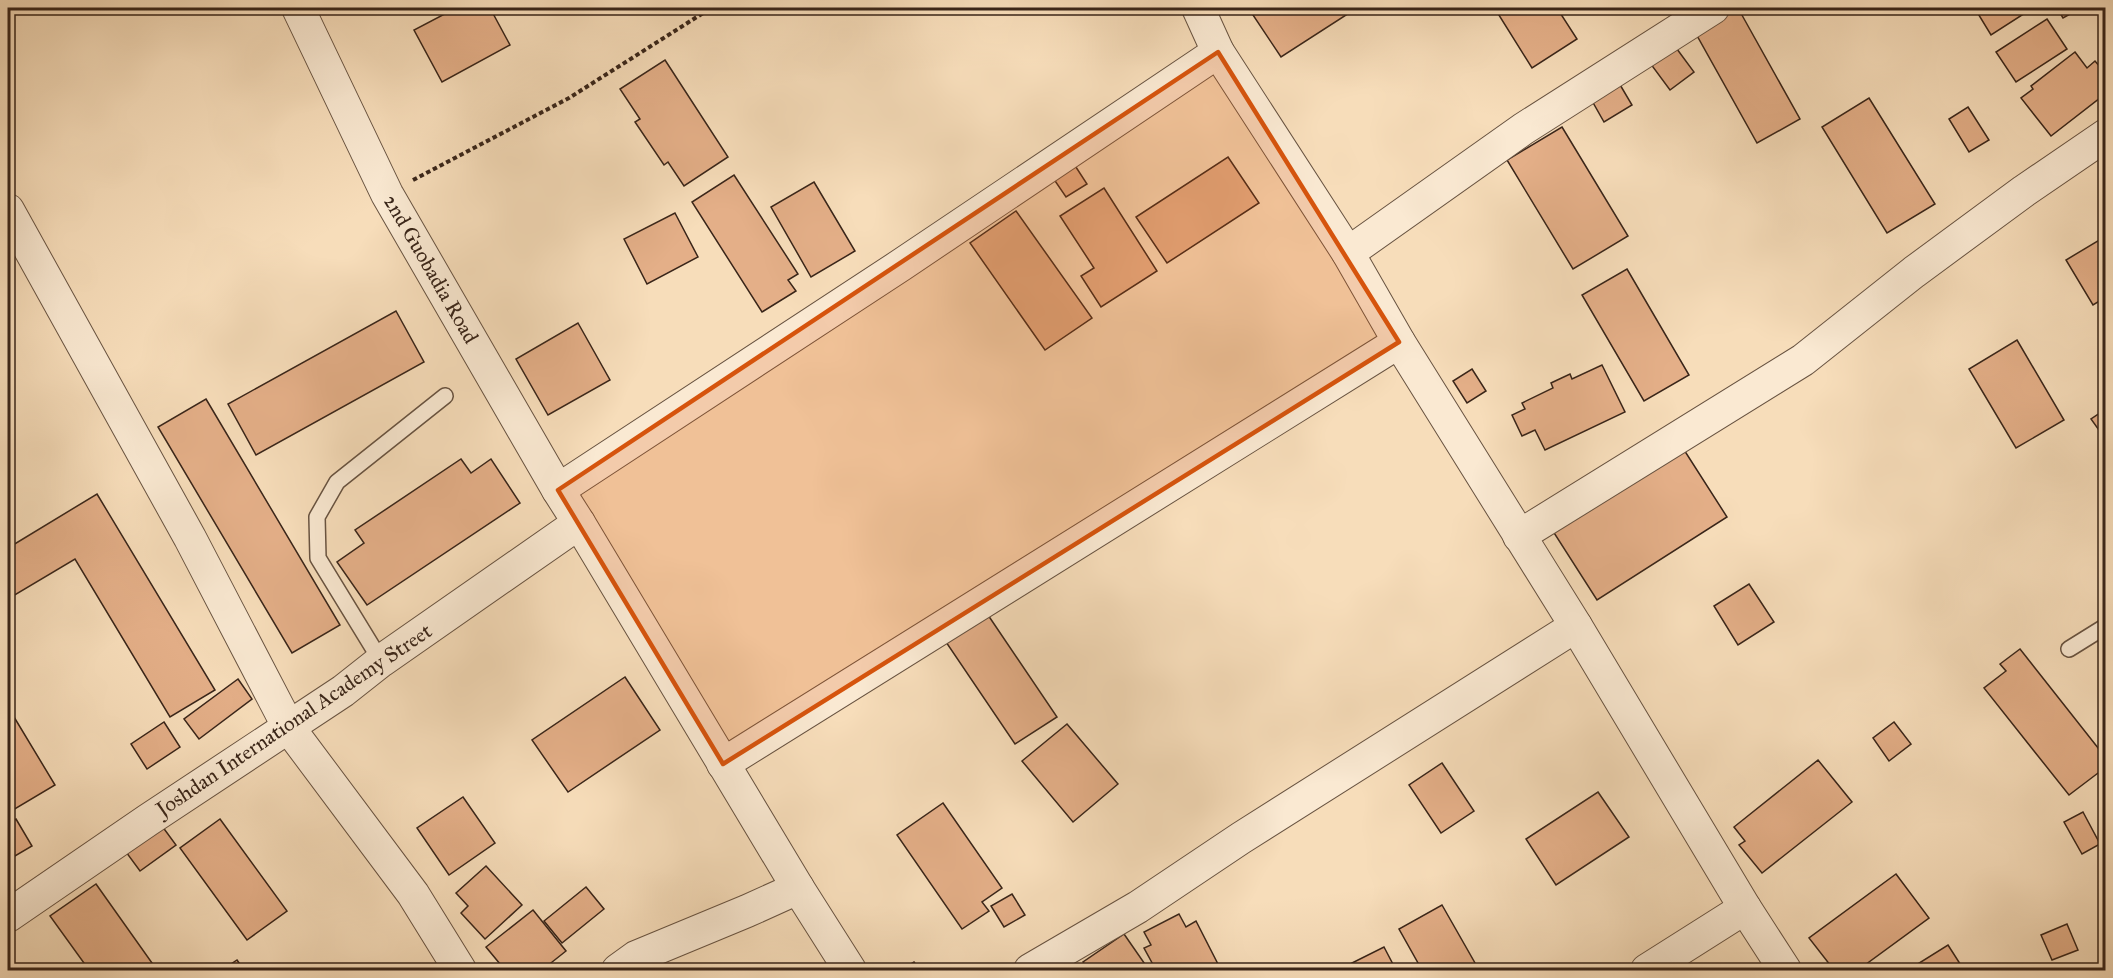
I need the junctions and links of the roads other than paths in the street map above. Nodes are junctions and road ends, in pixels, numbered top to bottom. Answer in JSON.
{"nodes":[{"id":1,"x":298,"y":8,"type":"edge"},
{"id":2,"x":1198,"y":8,"type":"edge"},
{"id":3,"x":1713,"y":8,"type":"edge"},
{"id":4,"x":1218,"y":52,"type":"junction"},
{"id":5,"x":2106,"y":135,"type":"edge"},
{"id":6,"x":8,"y":210,"type":"edge"},
{"id":7,"x":1348,"y":253,"type":"junction"},
{"id":8,"x":1399,"y":342,"type":"junction"},
{"id":9,"x":445,"y":396,"type":"dead end"},
{"id":10,"x":558,"y":490,"type":"junction"},
{"id":11,"x":579,"y":523,"type":"junction"},
{"id":12,"x":1519,"y":536,"type":"junction"},
{"id":13,"x":1576,"y":626,"type":"junction"},
{"id":14,"x":2106,"y":626,"type":"edge"},
{"id":15,"x":2069,"y":649,"type":"dead end"},
{"id":16,"x":381,"y":661,"type":"junction"},
{"id":17,"x":289,"y":728,"type":"junction"},
{"id":18,"x":723,"y":764,"type":"junction"},
{"id":19,"x":798,"y":888,"type":"junction"},
{"id":20,"x":1745,"y":908,"type":"junction"},
{"id":21,"x":8,"y":916,"type":"edge"},
{"id":22,"x":460,"y":970,"type":"edge"},
{"id":23,"x":618,"y":970,"type":"edge"},
{"id":24,"x":850,"y":970,"type":"edge"},
{"id":25,"x":1030,"y":970,"type":"edge"},
{"id":26,"x":1647,"y":970,"type":"edge"},
{"id":27,"x":1785,"y":970,"type":"edge"}],
"edges":[{"from":1,"to":10,"type":"street","name":"2nd Guobadia Road"},
{"from":2,"to":4,"type":"street"},
{"from":3,"to":7,"type":"street"},
{"from":4,"to":7,"type":"street"},
{"from":4,"to":10,"type":"street"},
{"from":5,"to":12,"type":"street"},
{"from":6,"to":17,"type":"street"},
{"from":7,"to":8,"type":"street"},
{"from":8,"to":12,"type":"street"},
{"from":8,"to":18,"type":"street"},
{"from":9,"to":16,"type":"lane"},
{"from":10,"to":11,"type":"street","name":"2nd Guobadia Road"},
{"from":11,"to":16,"type":"street","name":"Joshdan International Academy Street"},
{"from":11,"to":18,"type":"street","name":"2nd Guobadia Road"},
{"from":12,"to":13,"type":"street"},
{"from":13,"to":20,"type":"street"},
{"from":13,"to":25,"type":"street"},
{"from":14,"to":15,"type":"lane"},
{"from":16,"to":17,"type":"street","name":"Joshdan International Academy Street"},
{"from":17,"to":21,"type":"street","name":"Joshdan International Academy Street"},
{"from":17,"to":22,"type":"street"},
{"from":18,"to":19,"type":"street","name":"2nd Guobadia Road"},
{"from":19,"to":23,"type":"street"},
{"from":19,"to":24,"type":"street","name":"2nd Guobadia Road"},
{"from":20,"to":26,"type":"street"},
{"from":20,"to":27,"type":"street"}]}
